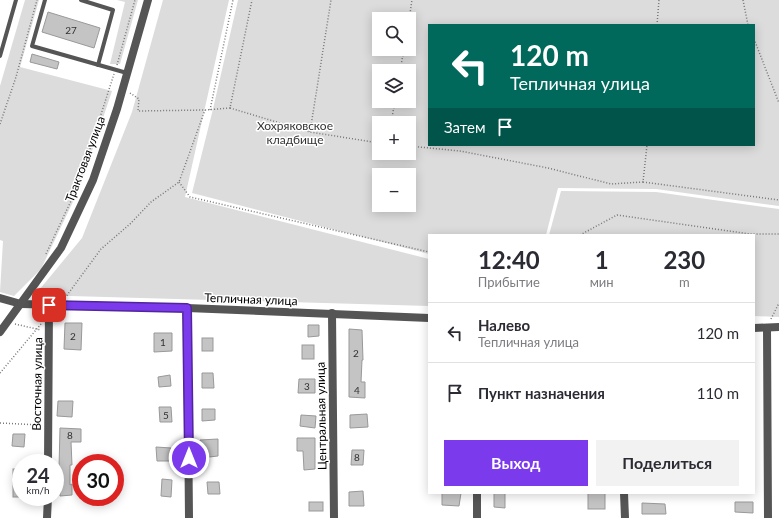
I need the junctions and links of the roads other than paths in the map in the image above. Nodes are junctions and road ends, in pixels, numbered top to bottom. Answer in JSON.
{"nodes":[{"id":1,"x":16,"y":0,"type":"edge"},
{"id":2,"x":44,"y":0,"type":"edge"},
{"id":3,"x":81,"y":0,"type":"edge"},
{"id":4,"x":148,"y":0,"type":"edge"},
{"id":5,"x":0,"y":56,"type":"edge"},
{"id":6,"x":98,"y":65,"type":"junction"},
{"id":7,"x":127,"y":73,"type":"junction"},
{"id":8,"x":0,"y":298,"type":"edge"},
{"id":9,"x":21,"y":304,"type":"junction"},
{"id":10,"x":49,"y":305,"type":"junction"},
{"id":11,"x":187,"y":308,"type":"junction"},
{"id":12,"x":332,"y":313,"type":"junction"},
{"id":13,"x":428,"y":318,"type":"edge"},
{"id":14,"x":779,"y":327,"type":"edge"},
{"id":15,"x":755,"y":328,"type":"edge"},
{"id":16,"x":767,"y":328,"type":"junction"},
{"id":17,"x":0,"y":332,"type":"edge"},
{"id":18,"x":48,"y":454,"type":"edge"},
{"id":19,"x":477,"y":494,"type":"edge"},
{"id":20,"x":624,"y":494,"type":"edge"},
{"id":21,"x":48,"y":506,"type":"edge"},
{"id":22,"x":48,"y":518,"type":"edge"},
{"id":23,"x":189,"y":518,"type":"edge"},
{"id":24,"x":334,"y":518,"type":"edge"},
{"id":25,"x":477,"y":518,"type":"edge"},
{"id":26,"x":625,"y":518,"type":"edge"},
{"id":27,"x":768,"y":518,"type":"edge"}],
"edges":[{"from":1,"to":5,"type":"lane"},
{"from":2,"to":6,"type":"lane"},
{"from":3,"to":6,"type":"lane"},
{"from":4,"to":7,"type":"street","name":"Трактовая улица"},
{"from":6,"to":7,"type":"lane"},
{"from":7,"to":9,"type":"street","name":"Трактовая улица"},
{"from":8,"to":9,"type":"street","name":"Тепличная улица"},
{"from":9,"to":10,"type":"street","name":"Тепличная улица"},
{"from":9,"to":17,"type":"street","name":"Трактовая улица"},
{"from":10,"to":11,"type":"street","name":"Тепличная улица"},
{"from":10,"to":18,"type":"street","name":"Восточная улица"},
{"from":11,"to":12,"type":"street","name":"Тепличная улица"},
{"from":11,"to":23,"type":"street"},
{"from":12,"to":13,"type":"street","name":"Тепличная улица"},
{"from":12,"to":24,"type":"street","name":"Центральная улица"},
{"from":14,"to":16,"type":"street"},
{"from":15,"to":16,"type":"street"},
{"from":16,"to":27,"type":"street"},
{"from":19,"to":25,"type":"street"},
{"from":20,"to":26,"type":"street"},
{"from":21,"to":22,"type":"street"}]}
